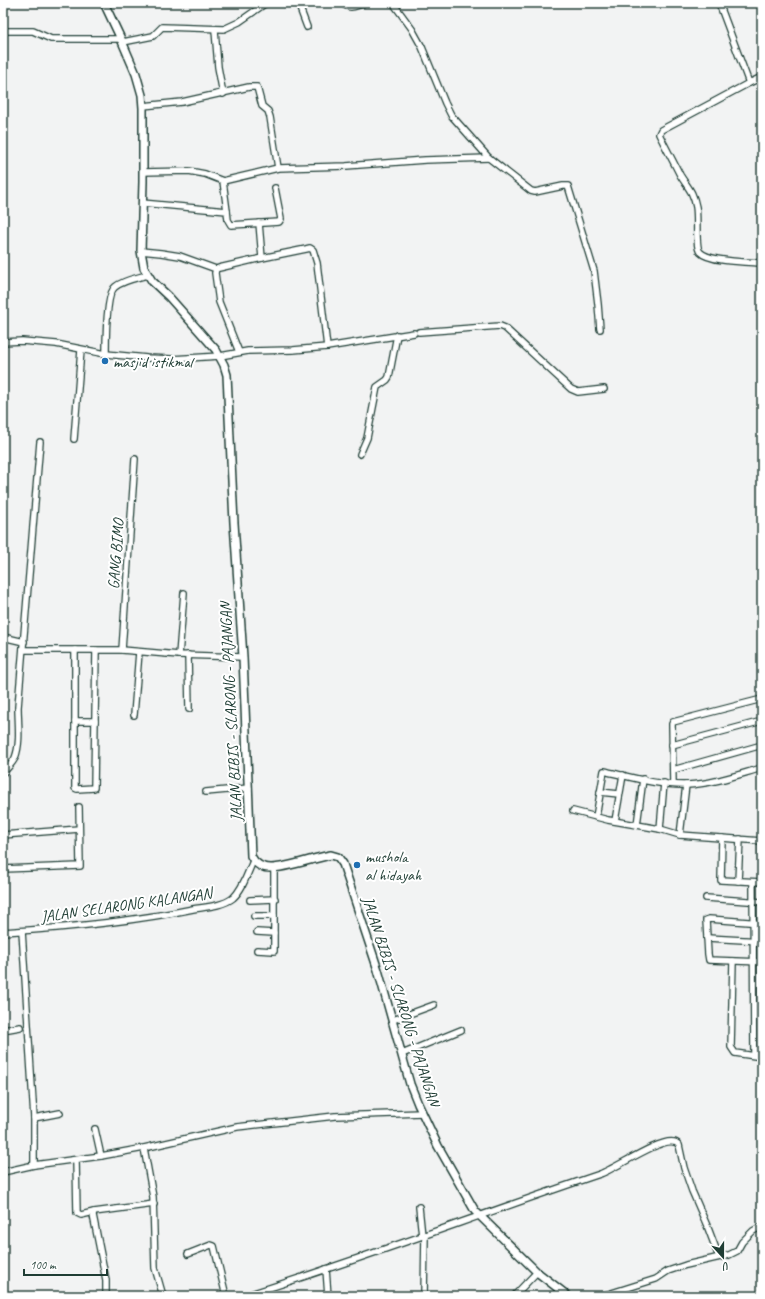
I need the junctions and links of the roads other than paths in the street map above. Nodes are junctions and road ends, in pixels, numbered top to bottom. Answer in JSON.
{"nodes":[{"id":1,"x":104,"y":3,"type":"edge"},
{"id":2,"x":266,"y":3,"type":"edge"},
{"id":3,"x":298,"y":3,"type":"edge"},
{"id":4,"x":342,"y":3,"type":"edge"},
{"id":5,"x":365,"y":3,"type":"edge"},
{"id":6,"x":394,"y":3,"type":"edge"},
{"id":7,"x":719,"y":3,"type":"edge"},
{"id":8,"x":307,"y":27,"type":"dead end"},
{"id":9,"x":215,"y":30,"type":"junction"},
{"id":10,"x":3,"y":31,"type":"edge"},
{"id":11,"x":122,"y":40,"type":"junction"},
{"id":12,"x":762,"y":77,"type":"edge"},
{"id":13,"x":749,"y":83,"type":"junction"},
{"id":14,"x":223,"y":94,"type":"junction"},
{"id":15,"x":143,"y":106,"type":"junction"},
{"id":16,"x":489,"y":158,"type":"junction"},
{"id":17,"x":278,"y":168,"type":"junction"},
{"id":18,"x":143,"y":172,"type":"junction"},
{"id":19,"x":223,"y":181,"type":"junction"},
{"id":20,"x":275,"y":188,"type":"dead end"},
{"id":21,"x":142,"y":203,"type":"junction"},
{"id":22,"x":227,"y":211,"type":"junction"},
{"id":23,"x":259,"y":223,"type":"junction"},
{"id":24,"x":141,"y":251,"type":"junction"},
{"id":25,"x":262,"y":258,"type":"junction"},
{"id":26,"x":762,"y":264,"type":"edge"},
{"id":27,"x":216,"y":269,"type":"junction"},
{"id":28,"x":147,"y":275,"type":"junction"},
{"id":29,"x":600,"y":329,"type":"dead end"},
{"id":30,"x":397,"y":335,"type":"junction"},
{"id":31,"x":3,"y":342,"type":"edge"},
{"id":32,"x":327,"y":347,"type":"junction"},
{"id":33,"x":81,"y":350,"type":"junction"},
{"id":34,"x":238,"y":352,"type":"junction"},
{"id":35,"x":106,"y":354,"type":"junction"},
{"id":36,"x":220,"y":356,"type":"junction"},
{"id":37,"x":604,"y":389,"type":"dead end"},
{"id":38,"x":74,"y":439,"type":"dead end"},
{"id":39,"x":40,"y":442,"type":"dead end"},
{"id":40,"x":360,"y":454,"type":"dead end"},
{"id":41,"x":135,"y":459,"type":"dead end"},
{"id":42,"x":184,"y":593,"type":"dead end"},
{"id":43,"x":3,"y":637,"type":"edge"},
{"id":44,"x":24,"y":642,"type":"junction"},
{"id":45,"x":23,"y":650,"type":"junction"},
{"id":46,"x":75,"y":650,"type":"junction"},
{"id":47,"x":96,"y":650,"type":"junction"},
{"id":48,"x":122,"y":650,"type":"junction"},
{"id":49,"x":139,"y":652,"type":"junction"},
{"id":50,"x":179,"y":655,"type":"junction"},
{"id":51,"x":188,"y":655,"type":"junction"},
{"id":52,"x":243,"y":657,"type":"junction"},
{"id":53,"x":762,"y":699,"type":"edge"},
{"id":54,"x":189,"y":709,"type":"dead end"},
{"id":55,"x":134,"y":715,"type":"dead end"},
{"id":56,"x":75,"y":721,"type":"junction"},
{"id":57,"x":95,"y":721,"type":"junction"},
{"id":58,"x":762,"y":721,"type":"edge"},
{"id":59,"x":672,"y":745,"type":"junction"},
{"id":60,"x":762,"y":745,"type":"edge"},
{"id":61,"x":762,"y":768,"type":"edge"},
{"id":62,"x":672,"y":770,"type":"junction"},
{"id":63,"x":3,"y":773,"type":"edge"},
{"id":64,"x":623,"y":775,"type":"junction"},
{"id":65,"x":643,"y":779,"type":"junction"},
{"id":66,"x":664,"y":783,"type":"junction"},
{"id":67,"x":673,"y":784,"type":"junction"},
{"id":68,"x":686,"y":785,"type":"junction"},
{"id":69,"x":248,"y":788,"type":"junction"},
{"id":70,"x":206,"y":792,"type":"dead end"},
{"id":71,"x":600,"y":792,"type":"junction"},
{"id":72,"x":619,"y":794,"type":"junction"},
{"id":73,"x":79,"y":807,"type":"dead end"},
{"id":74,"x":573,"y":811,"type":"dead end"},
{"id":75,"x":596,"y":817,"type":"junction"},
{"id":76,"x":615,"y":821,"type":"junction"},
{"id":77,"x":637,"y":825,"type":"junction"},
{"id":78,"x":79,"y":829,"type":"junction"},
{"id":79,"x":660,"y":829,"type":"junction"},
{"id":80,"x":680,"y":834,"type":"junction"},
{"id":81,"x":3,"y":835,"type":"edge"},
{"id":82,"x":722,"y":838,"type":"junction"},
{"id":83,"x":740,"y":839,"type":"junction"},
{"id":84,"x":762,"y":841,"type":"edge"},
{"id":85,"x":253,"y":861,"type":"junction"},
{"id":86,"x":3,"y":868,"type":"edge"},
{"id":87,"x":274,"y":868,"type":"junction"},
{"id":88,"x":738,"y":881,"type":"junction"},
{"id":89,"x":762,"y":881,"type":"edge"},
{"id":90,"x":753,"y":882,"type":"junction"},
{"id":91,"x":706,"y":898,"type":"dead end"},
{"id":92,"x":250,"y":900,"type":"dead end"},
{"id":93,"x":275,"y":900,"type":"junction"},
{"id":94,"x":753,"y":902,"type":"junction"},
{"id":95,"x":762,"y":902,"type":"edge"},
{"id":96,"x":254,"y":916,"type":"dead end"},
{"id":97,"x":274,"y":916,"type":"junction"},
{"id":98,"x":754,"y":923,"type":"junction"},
{"id":99,"x":762,"y":923,"type":"edge"},
{"id":100,"x":22,"y":931,"type":"junction"},
{"id":101,"x":3,"y":932,"type":"edge"},
{"id":102,"x":257,"y":932,"type":"dead end"},
{"id":103,"x":274,"y":933,"type":"junction"},
{"id":104,"x":707,"y":938,"type":"junction"},
{"id":105,"x":754,"y":940,"type":"junction"},
{"id":106,"x":762,"y":940,"type":"edge"},
{"id":107,"x":257,"y":950,"type":"dead end"},
{"id":108,"x":733,"y":961,"type":"junction"},
{"id":109,"x":754,"y":961,"type":"junction"},
{"id":110,"x":762,"y":962,"type":"edge"},
{"id":111,"x":434,"y":1005,"type":"dead end"},
{"id":112,"x":393,"y":1020,"type":"junction"},
{"id":113,"x":20,"y":1027,"type":"dead end"},
{"id":114,"x":3,"y":1030,"type":"edge"},
{"id":115,"x":461,"y":1030,"type":"dead end"},
{"id":116,"x":402,"y":1054,"type":"junction"},
{"id":117,"x":754,"y":1055,"type":"junction"},
{"id":118,"x":762,"y":1056,"type":"edge"},
{"id":119,"x":60,"y":1113,"type":"dead end"},
{"id":120,"x":422,"y":1113,"type":"junction"},
{"id":121,"x":34,"y":1118,"type":"junction"},
{"id":122,"x":95,"y":1129,"type":"dead end"},
{"id":123,"x":144,"y":1148,"type":"junction"},
{"id":124,"x":101,"y":1156,"type":"junction"},
{"id":125,"x":76,"y":1160,"type":"junction"},
{"id":126,"x":34,"y":1165,"type":"junction"},
{"id":127,"x":3,"y":1172,"type":"edge"},
{"id":128,"x":154,"y":1204,"type":"junction"},
{"id":129,"x":419,"y":1207,"type":"dead end"},
{"id":130,"x":94,"y":1212,"type":"junction"},
{"id":131,"x":480,"y":1216,"type":"junction"},
{"id":132,"x":762,"y":1226,"type":"edge"},
{"id":133,"x":423,"y":1235,"type":"junction"},
{"id":134,"x":188,"y":1254,"type":"dead end"},
{"id":135,"x":719,"y":1257,"type":"junction"},
{"id":136,"x":326,"y":1268,"type":"junction"},
{"id":137,"x":537,"y":1272,"type":"junction"},
{"id":138,"x":262,"y":1293,"type":"edge"},
{"id":139,"x":106,"y":1296,"type":"edge"},
{"id":140,"x":163,"y":1296,"type":"edge"},
{"id":141,"x":226,"y":1296,"type":"edge"},
{"id":142,"x":244,"y":1296,"type":"edge"},
{"id":143,"x":328,"y":1296,"type":"edge"},
{"id":144,"x":424,"y":1296,"type":"edge"},
{"id":145,"x":514,"y":1296,"type":"edge"},
{"id":146,"x":568,"y":1296,"type":"edge"},
{"id":147,"x":602,"y":1296,"type":"edge"}],
"edges":[{"from":1,"to":11,"type":"main road","name":"JALAN BIBIS - SLARONG - PAJANGAN"},
{"from":2,"to":9,"type":"street"},
{"from":3,"to":8,"type":"street"},
{"from":4,"to":5,"type":"street"},
{"from":6,"to":16,"type":"street"},
{"from":7,"to":13,"type":"street"},
{"from":9,"to":11,"type":"street"},
{"from":9,"to":14,"type":"street"},
{"from":10,"to":11,"type":"street"},
{"from":11,"to":15,"type":"main road","name":"JALAN BIBIS - SLARONG - PAJANGAN"},
{"from":12,"to":13,"type":"street"},
{"from":13,"to":26,"type":"street"},
{"from":14,"to":15,"type":"street"},
{"from":14,"to":17,"type":"street"},
{"from":15,"to":18,"type":"main road","name":"JALAN BIBIS - SLARONG - PAJANGAN"},
{"from":16,"to":17,"type":"street"},
{"from":16,"to":29,"type":"street"},
{"from":17,"to":19,"type":"street"},
{"from":18,"to":19,"type":"street"},
{"from":18,"to":21,"type":"main road","name":"JALAN BIBIS - SLARONG - PAJANGAN"},
{"from":19,"to":22,"type":"street"},
{"from":20,"to":23,"type":"street"},
{"from":21,"to":22,"type":"street"},
{"from":21,"to":24,"type":"main road","name":"JALAN BIBIS - SLARONG - PAJANGAN"},
{"from":22,"to":23,"type":"street"},
{"from":23,"to":25,"type":"street"},
{"from":24,"to":27,"type":"street"},
{"from":24,"to":28,"type":"main road","name":"JALAN BIBIS - SLARONG - PAJANGAN"},
{"from":25,"to":27,"type":"street"},
{"from":25,"to":32,"type":"street"},
{"from":27,"to":34,"type":"street"},
{"from":28,"to":35,"type":"street"},
{"from":28,"to":36,"type":"main road","name":"JALAN BIBIS - SLARONG - PAJANGAN"},
{"from":30,"to":32,"type":"street"},
{"from":30,"to":37,"type":"street"},
{"from":30,"to":40,"type":"street"},
{"from":31,"to":33,"type":"street"},
{"from":32,"to":34,"type":"street"},
{"from":33,"to":35,"type":"street"},
{"from":33,"to":38,"type":"street"},
{"from":34,"to":36,"type":"street"},
{"from":35,"to":36,"type":"street"},
{"from":36,"to":52,"type":"main road","name":"JALAN BIBIS - SLARONG - PAJANGAN"},
{"from":39,"to":44,"type":"street"},
{"from":41,"to":48,"type":"street","name":"GANG BIMO"},
{"from":42,"to":50,"type":"street"},
{"from":43,"to":44,"type":"street"},
{"from":44,"to":45,"type":"street"},
{"from":45,"to":46,"type":"street"},
{"from":45,"to":63,"type":"street"},
{"from":46,"to":47,"type":"street"},
{"from":46,"to":56,"type":"street"},
{"from":47,"to":48,"type":"street"},
{"from":47,"to":57,"type":"street"},
{"from":48,"to":49,"type":"street"},
{"from":49,"to":50,"type":"street"},
{"from":49,"to":55,"type":"street"},
{"from":50,"to":51,"type":"street"},
{"from":51,"to":52,"type":"street"},
{"from":51,"to":54,"type":"street"},
{"from":52,"to":69,"type":"main road","name":"JALAN BIBIS - SLARONG - PAJANGAN"},
{"from":53,"to":59,"type":"street"},
{"from":56,"to":57,"type":"street"},
{"from":56,"to":57,"type":"street"},
{"from":58,"to":59,"type":"street"},
{"from":59,"to":62,"type":"street"},
{"from":60,"to":62,"type":"street"},
{"from":61,"to":68,"type":"street"},
{"from":62,"to":67,"type":"street"},
{"from":64,"to":65,"type":"street"},
{"from":64,"to":71,"type":"street"},
{"from":64,"to":72,"type":"street"},
{"from":65,"to":66,"type":"street"},
{"from":65,"to":77,"type":"street"},
{"from":66,"to":67,"type":"street"},
{"from":66,"to":79,"type":"street"},
{"from":67,"to":68,"type":"street"},
{"from":68,"to":80,"type":"street"},
{"from":69,"to":70,"type":"street"},
{"from":69,"to":85,"type":"main road","name":"JALAN BIBIS - SLARONG - PAJANGAN"},
{"from":71,"to":72,"type":"street"},
{"from":71,"to":75,"type":"street"},
{"from":72,"to":76,"type":"street"},
{"from":73,"to":78,"type":"street"},
{"from":74,"to":75,"type":"street"},
{"from":75,"to":76,"type":"street"},
{"from":76,"to":77,"type":"street"},
{"from":77,"to":79,"type":"street"},
{"from":78,"to":81,"type":"street"},
{"from":78,"to":86,"type":"street"},
{"from":79,"to":80,"type":"street"},
{"from":80,"to":82,"type":"street"},
{"from":82,"to":83,"type":"street"},
{"from":82,"to":88,"type":"street"},
{"from":83,"to":84,"type":"street"},
{"from":83,"to":88,"type":"street"},
{"from":84,"to":89,"type":"street"},
{"from":85,"to":87,"type":"main road","name":"JALAN BIBIS - SLARONG - PAJANGAN"},
{"from":85,"to":100,"type":"street","name":"JALAN SELARONG KALANGAN"},
{"from":87,"to":93,"type":"street"},
{"from":87,"to":112,"type":"main road","name":"JALAN BIBIS - SLARONG - PAJANGAN"},
{"from":88,"to":90,"type":"street"},
{"from":89,"to":90,"type":"street"},
{"from":90,"to":94,"type":"street"},
{"from":91,"to":94,"type":"street"},
{"from":92,"to":93,"type":"street"},
{"from":93,"to":97,"type":"street"},
{"from":94,"to":95,"type":"street"},
{"from":94,"to":98,"type":"street"},
{"from":96,"to":97,"type":"street"},
{"from":97,"to":103,"type":"street"},
{"from":98,"to":99,"type":"street"},
{"from":98,"to":104,"type":"street"},
{"from":98,"to":105,"type":"street"},
{"from":100,"to":101,"type":"street","name":"JALAN SELARONG KALANGAN"},
{"from":100,"to":121,"type":"street"},
{"from":102,"to":103,"type":"street"},
{"from":103,"to":107,"type":"street"},
{"from":104,"to":105,"type":"street"},
{"from":104,"to":108,"type":"street"},
{"from":105,"to":106,"type":"street"},
{"from":105,"to":109,"type":"street"},
{"from":108,"to":109,"type":"street"},
{"from":108,"to":117,"type":"street"},
{"from":109,"to":110,"type":"street"},
{"from":109,"to":117,"type":"street"},
{"from":111,"to":112,"type":"street"},
{"from":112,"to":116,"type":"main road","name":"JALAN BIBIS - SLARONG - PAJANGAN"},
{"from":113,"to":114,"type":"street"},
{"from":115,"to":116,"type":"street"},
{"from":116,"to":120,"type":"main road","name":"JALAN BIBIS - SLARONG - PAJANGAN"},
{"from":117,"to":118,"type":"street"},
{"from":119,"to":121,"type":"street"},
{"from":120,"to":123,"type":"street"},
{"from":120,"to":131,"type":"main road","name":"JALAN BIBIS - SLARONG - PAJANGAN"},
{"from":121,"to":126,"type":"street"},
{"from":122,"to":124,"type":"street"},
{"from":123,"to":124,"type":"street"},
{"from":123,"to":128,"type":"street"},
{"from":124,"to":125,"type":"street"},
{"from":125,"to":126,"type":"street"},
{"from":125,"to":130,"type":"street"},
{"from":126,"to":127,"type":"street"},
{"from":128,"to":130,"type":"street"},
{"from":128,"to":140,"type":"street"},
{"from":129,"to":133,"type":"street"},
{"from":130,"to":139,"type":"street"},
{"from":131,"to":133,"type":"street"},
{"from":131,"to":135,"type":"street"},
{"from":131,"to":137,"type":"main road","name":"JALAN BIBIS - SLARONG - PAJANGAN"},
{"from":132,"to":135,"type":"street"},
{"from":133,"to":136,"type":"street"},
{"from":133,"to":144,"type":"street"},
{"from":134,"to":141,"type":"street"},
{"from":135,"to":147,"type":"street"},
{"from":136,"to":138,"type":"street"},
{"from":136,"to":143,"type":"street"},
{"from":137,"to":145,"type":"street"},
{"from":137,"to":146,"type":"main road","name":"JALAN BIBIS - SLARONG - PAJANGAN"},
{"from":138,"to":142,"type":"street"}]}
